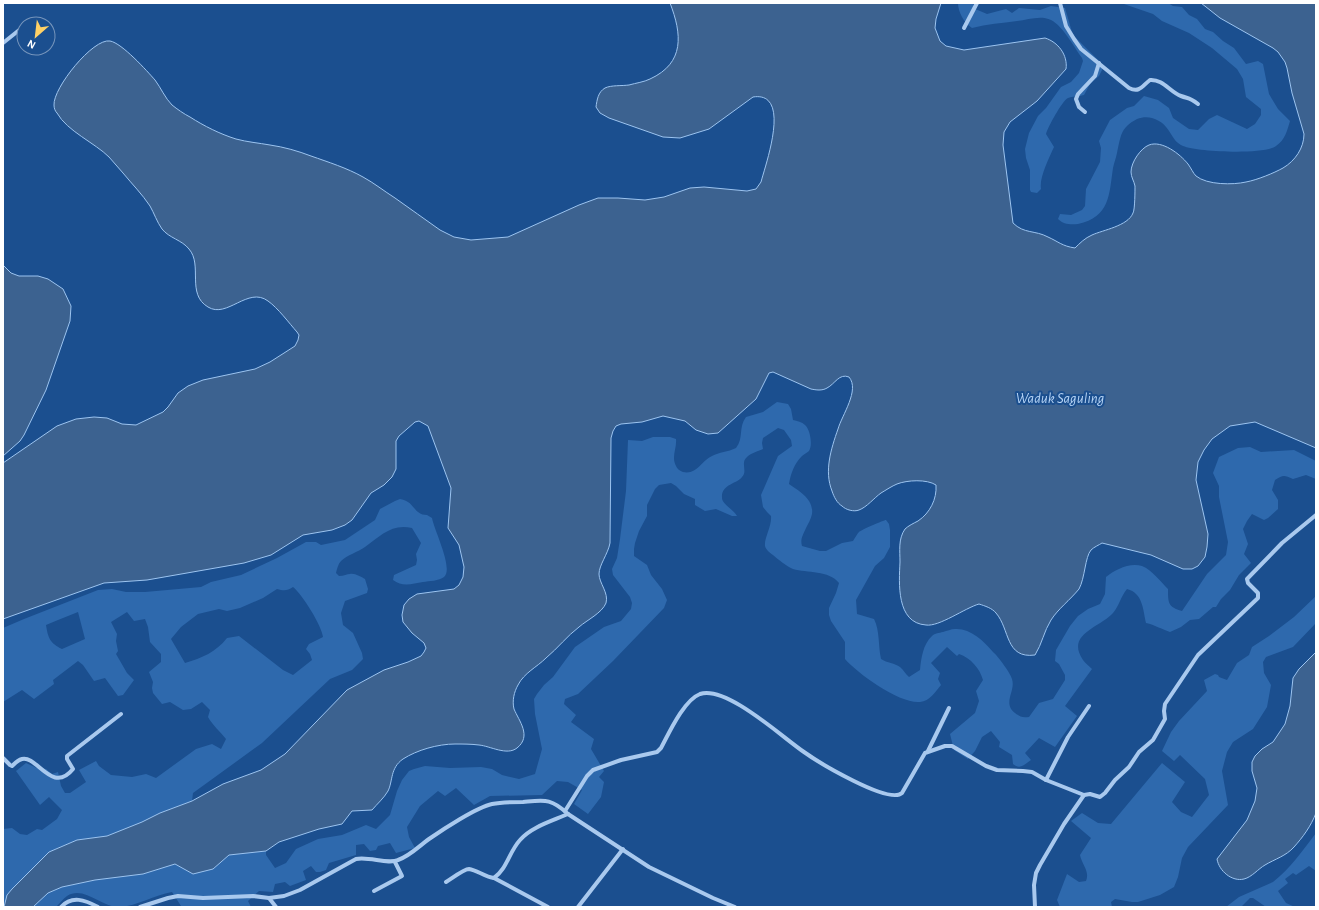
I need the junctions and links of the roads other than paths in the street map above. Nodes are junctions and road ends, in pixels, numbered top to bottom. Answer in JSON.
{"nodes":[{"id":1,"x":976,"y":3,"type":"edge"},
{"id":2,"x":1060,"y":3,"type":"edge"},
{"id":3,"x":964,"y":28,"type":"dead end"},
{"id":4,"x":16,"y":33,"type":"edge"},
{"id":5,"x":3,"y":43,"type":"edge"},
{"id":6,"x":1099,"y":62,"type":"junction"},
{"id":7,"x":1198,"y":104,"type":"dead end"},
{"id":8,"x":1084,"y":112,"type":"dead end"},
{"id":9,"x":1316,"y":515,"type":"edge"},
{"id":10,"x":1089,"y":706,"type":"dead end"},
{"id":11,"x":949,"y":708,"type":"dead end"},
{"id":12,"x":121,"y":714,"type":"dead end"},
{"id":13,"x":928,"y":751,"type":"junction"},
{"id":14,"x":3,"y":758,"type":"edge"},
{"id":15,"x":1046,"y":780,"type":"junction"},
{"id":16,"x":1084,"y":795,"type":"junction"},
{"id":17,"x":566,"y":812,"type":"junction"},
{"id":18,"x":623,"y":849,"type":"junction"},
{"id":19,"x":395,"y":862,"type":"junction"},
{"id":20,"x":494,"y":878,"type":"junction"},
{"id":21,"x":446,"y":882,"type":"dead end"},
{"id":22,"x":374,"y":891,"type":"dead end"},
{"id":23,"x":270,"y":898,"type":"junction"},
{"id":24,"x":61,"y":907,"type":"edge"},
{"id":25,"x":98,"y":907,"type":"edge"},
{"id":26,"x":140,"y":907,"type":"edge"},
{"id":27,"x":276,"y":907,"type":"edge"},
{"id":28,"x":548,"y":907,"type":"edge"},
{"id":29,"x":578,"y":907,"type":"edge"},
{"id":30,"x":735,"y":907,"type":"edge"},
{"id":31,"x":1035,"y":907,"type":"edge"}],
"edges":[{"from":1,"to":3,"type":"street"},
{"from":2,"to":6,"type":"street"},
{"from":4,"to":5,"type":"street"},
{"from":6,"to":7,"type":"street"},
{"from":6,"to":8,"type":"street"},
{"from":9,"to":16,"type":"street"},
{"from":10,"to":15,"type":"street"},
{"from":11,"to":13,"type":"street"},
{"from":12,"to":14,"type":"street"},
{"from":13,"to":15,"type":"street"},
{"from":13,"to":17,"type":"street"},
{"from":15,"to":16,"type":"street"},
{"from":16,"to":31,"type":"street"},
{"from":17,"to":18,"type":"street"},
{"from":17,"to":19,"type":"street"},
{"from":17,"to":20,"type":"street"},
{"from":18,"to":29,"type":"street"},
{"from":18,"to":30,"type":"street"},
{"from":19,"to":22,"type":"street"},
{"from":19,"to":23,"type":"street"},
{"from":20,"to":21,"type":"street"},
{"from":20,"to":28,"type":"street"},
{"from":23,"to":26,"type":"street"},
{"from":23,"to":27,"type":"street"},
{"from":24,"to":25,"type":"street"}]}
